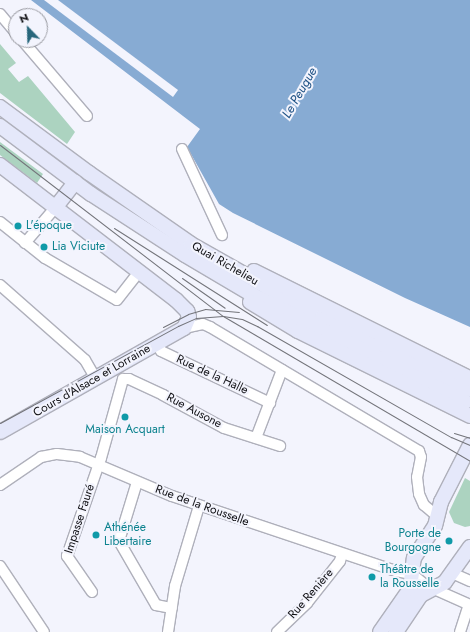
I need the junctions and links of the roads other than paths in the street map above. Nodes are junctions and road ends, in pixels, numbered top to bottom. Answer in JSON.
{"nodes":[{"id":1,"x":0,"y":14,"type":"edge"},
{"id":2,"x":8,"y":24,"type":"edge"},
{"id":3,"x":29,"y":48,"type":"edge"},
{"id":4,"x":0,"y":107,"type":"edge"},
{"id":5,"x":87,"y":116,"type":"dead end"},
{"id":6,"x":0,"y":126,"type":"edge"},
{"id":7,"x":182,"y":149,"type":"dead end"},
{"id":8,"x":0,"y":165,"type":"edge"},
{"id":9,"x":75,"y":182,"type":"junction"},
{"id":10,"x":55,"y":208,"type":"junction"},
{"id":11,"x":0,"y":222,"type":"edge"},
{"id":12,"x":222,"y":234,"type":"dead end"},
{"id":13,"x":25,"y":243,"type":"junction"},
{"id":14,"x":188,"y":250,"type":"junction"},
{"id":15,"x":139,"y":272,"type":"junction"},
{"id":16,"x":0,"y":286,"type":"edge"},
{"id":17,"x":184,"y":328,"type":"junction"},
{"id":18,"x":157,"y":343,"type":"junction"},
{"id":19,"x":116,"y":366,"type":"junction"},
{"id":20,"x":282,"y":370,"type":"junction"},
{"id":21,"x":95,"y":378,"type":"junction"},
{"id":22,"x":470,"y":378,"type":"edge"},
{"id":23,"x":123,"y":379,"type":"junction"},
{"id":24,"x":468,"y":396,"type":"edge"},
{"id":25,"x":270,"y":403,"type":"junction"},
{"id":26,"x":470,"y":416,"type":"edge"},
{"id":27,"x":0,"y":432,"type":"edge"},
{"id":28,"x":256,"y":438,"type":"junction"},
{"id":29,"x":470,"y":445,"type":"edge"},
{"id":30,"x":280,"y":446,"type":"dead end"},
{"id":31,"x":99,"y":464,"type":"junction"},
{"id":32,"x":137,"y":482,"type":"junction"},
{"id":33,"x":0,"y":485,"type":"edge"},
{"id":34,"x":199,"y":506,"type":"junction"},
{"id":35,"x":437,"y":516,"type":"junction"},
{"id":36,"x":470,"y":547,"type":"edge"},
{"id":37,"x":342,"y":554,"type":"junction"},
{"id":38,"x":0,"y":566,"type":"edge"},
{"id":39,"x":452,"y":573,"type":"junction"},
{"id":40,"x":412,"y":574,"type":"junction"},
{"id":41,"x":470,"y":581,"type":"edge"},
{"id":42,"x":432,"y":588,"type":"junction"},
{"id":43,"x":92,"y":592,"type":"dead end"},
{"id":44,"x":470,"y":605,"type":"edge"},
{"id":45,"x":172,"y":608,"type":"junction"},
{"id":46,"x":44,"y":632,"type":"edge"},
{"id":47,"x":168,"y":632,"type":"edge"},
{"id":48,"x":277,"y":632,"type":"edge"},
{"id":49,"x":380,"y":632,"type":"edge"},
{"id":50,"x":396,"y":632,"type":"edge"},
{"id":51,"x":460,"y":632,"type":"edge"}],
"edges":[{"from":1,"to":2,"type":"street"},
{"from":3,"to":5,"type":"street"},
{"from":4,"to":14,"type":"main road","name":"Quai Richelieu"},
{"from":6,"to":9,"type":"main road","name":"Quai Richelieu"},
{"from":7,"to":12,"type":"street"},
{"from":8,"to":10,"type":"main road"},
{"from":9,"to":10,"type":"main road"},
{"from":9,"to":14,"type":"main road","name":"Quai Richelieu"},
{"from":10,"to":13,"type":"street"},
{"from":10,"to":15,"type":"main road"},
{"from":11,"to":13,"type":"street"},
{"from":13,"to":15,"type":"street"},
{"from":14,"to":22,"type":"main road"},
{"from":14,"to":24,"type":"main road","name":"Quai Richelieu"},
{"from":14,"to":26,"type":"main road"},
{"from":15,"to":17,"type":"main road"},
{"from":16,"to":21,"type":"street"},
{"from":17,"to":18,"type":"main road","name":"Cours d'Alsace et Lorraine"},
{"from":17,"to":20,"type":"street"},
{"from":18,"to":19,"type":"main road","name":"Cours d'Alsace et Lorraine"},
{"from":18,"to":25,"type":"street","name":"Rue de la Halle"},
{"from":19,"to":21,"type":"main road","name":"Cours d'Alsace et Lorraine"},
{"from":19,"to":23,"type":"street"},
{"from":20,"to":25,"type":"street"},
{"from":20,"to":35,"type":"street"},
{"from":21,"to":27,"type":"main road","name":"Cours d'Alsace et Lorraine"},
{"from":23,"to":28,"type":"street","name":"Rue Ausone"},
{"from":23,"to":31,"type":"street"},
{"from":25,"to":28,"type":"street"},
{"from":28,"to":30,"type":"street","name":"Rue Ausone"},
{"from":29,"to":35,"type":"main road"},
{"from":31,"to":32,"type":"street","name":"Rue de la Rousselle"},
{"from":31,"to":33,"type":"street","name":"Rue de la Rousselle"},
{"from":31,"to":43,"type":"street","name":"Impasse Fauré"},
{"from":32,"to":34,"type":"street","name":"Rue de la Rousselle"},
{"from":32,"to":45,"type":"street"},
{"from":34,"to":37,"type":"street","name":"Rue de la Rousselle"},
{"from":34,"to":45,"type":"street"},
{"from":35,"to":40,"type":"main road"},
{"from":36,"to":39,"type":"main road"},
{"from":37,"to":40,"type":"street","name":"Rue de la Rousselle"},
{"from":37,"to":48,"type":"street","name":"Rue Renière"},
{"from":38,"to":46,"type":"street"},
{"from":39,"to":41,"type":"street"},
{"from":39,"to":42,"type":"main road"},
{"from":40,"to":42,"type":"street"},
{"from":40,"to":49,"type":"main road"},
{"from":42,"to":44,"type":"street"},
{"from":42,"to":50,"type":"main road"},
{"from":44,"to":51,"type":"street"},
{"from":45,"to":47,"type":"street"}]}
